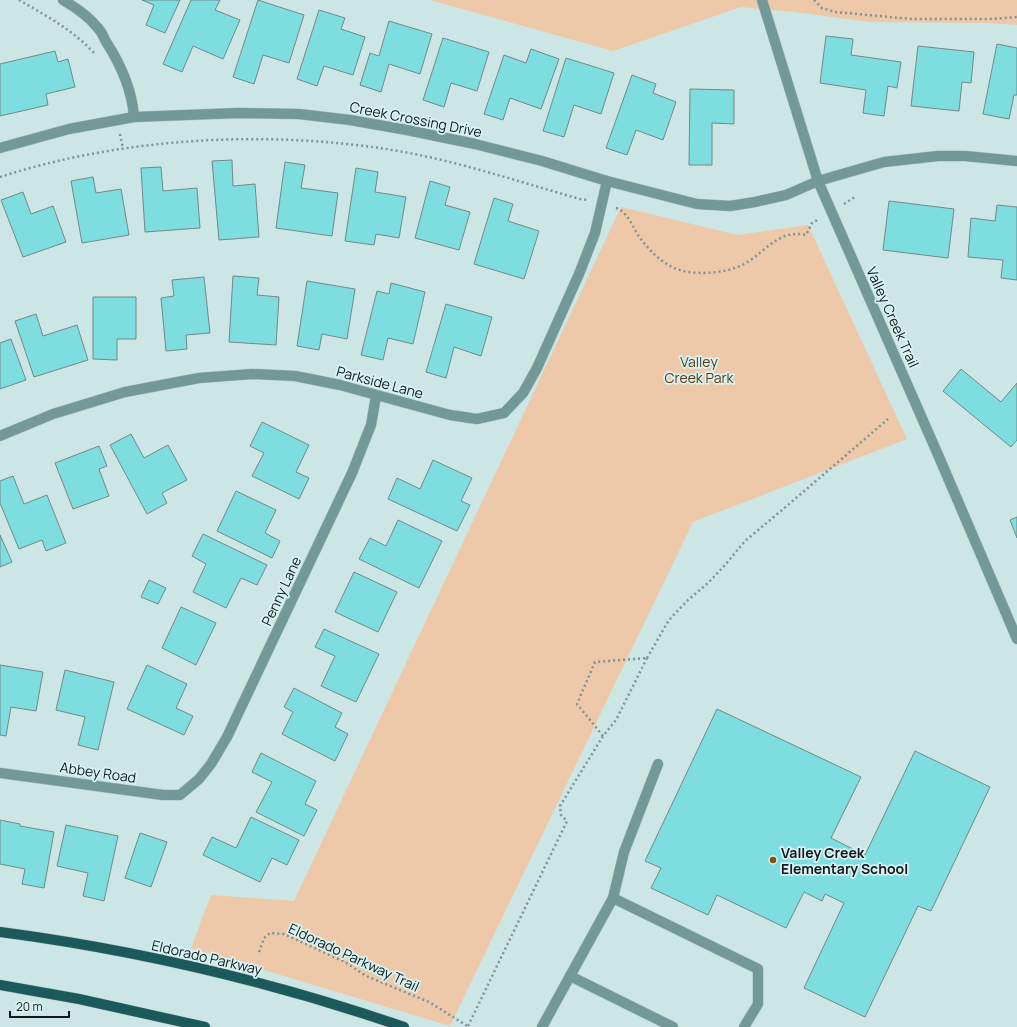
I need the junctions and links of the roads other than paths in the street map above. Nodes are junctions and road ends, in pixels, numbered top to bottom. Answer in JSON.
{"nodes":[{"id":1,"x":63,"y":0,"type":"edge"},
{"id":2,"x":762,"y":0,"type":"edge"},
{"id":3,"x":134,"y":117,"type":"junction"},
{"id":4,"x":0,"y":148,"type":"edge"},
{"id":5,"x":1017,"y":161,"type":"edge"},
{"id":6,"x":607,"y":181,"type":"junction"},
{"id":7,"x":818,"y":181,"type":"junction"},
{"id":8,"x":376,"y":396,"type":"junction"},
{"id":9,"x":0,"y":436,"type":"edge"},
{"id":10,"x":1014,"y":626,"type":"edge"},
{"id":11,"x":1017,"y":639,"type":"edge"},
{"id":12,"x":658,"y":764,"type":"dead end"},
{"id":13,"x":0,"y":773,"type":"edge"},
{"id":14,"x":189,"y":787,"type":"joint"},
{"id":15,"x":614,"y":898,"type":"junction"},
{"id":16,"x":0,"y":932,"type":"edge"},
{"id":17,"x":570,"y":976,"type":"junction"},
{"id":18,"x":0,"y":985,"type":"edge"},
{"id":19,"x":206,"y":1027,"type":"edge"},
{"id":20,"x":404,"y":1027,"type":"edge"},
{"id":21,"x":542,"y":1027,"type":"edge"},
{"id":22,"x":673,"y":1027,"type":"edge"},
{"id":23,"x":744,"y":1027,"type":"edge"}],
"edges":[{"from":1,"to":3,"type":"street"},
{"from":2,"to":7,"type":"street","name":"Valley Creek Trail"},
{"from":3,"to":4,"type":"street","name":"Creek Crossing Drive"},
{"from":3,"to":6,"type":"street","name":"Creek Crossing Drive"},
{"from":5,"to":7,"type":"street","name":"Creek Crossing Drive"},
{"from":6,"to":7,"type":"street","name":"Creek Crossing Drive"},
{"from":6,"to":8,"type":"street","name":"Parkside Lane"},
{"from":7,"to":10,"type":"street","name":"Valley Creek Trail"},
{"from":8,"to":9,"type":"street","name":"Parkside Lane"},
{"from":8,"to":14,"type":"street","name":"Penny Lane"},
{"from":10,"to":11,"type":"street","name":"Valley Creek Trail"},
{"from":12,"to":15,"type":"street"},
{"from":13,"to":14,"type":"street","name":"Abbey Road"},
{"from":15,"to":17,"type":"street"},
{"from":15,"to":23,"type":"street"},
{"from":16,"to":20,"type":"main road","name":"Eldorado Parkway"},
{"from":17,"to":21,"type":"street"},
{"from":17,"to":22,"type":"street"},
{"from":18,"to":19,"type":"main road"}]}
